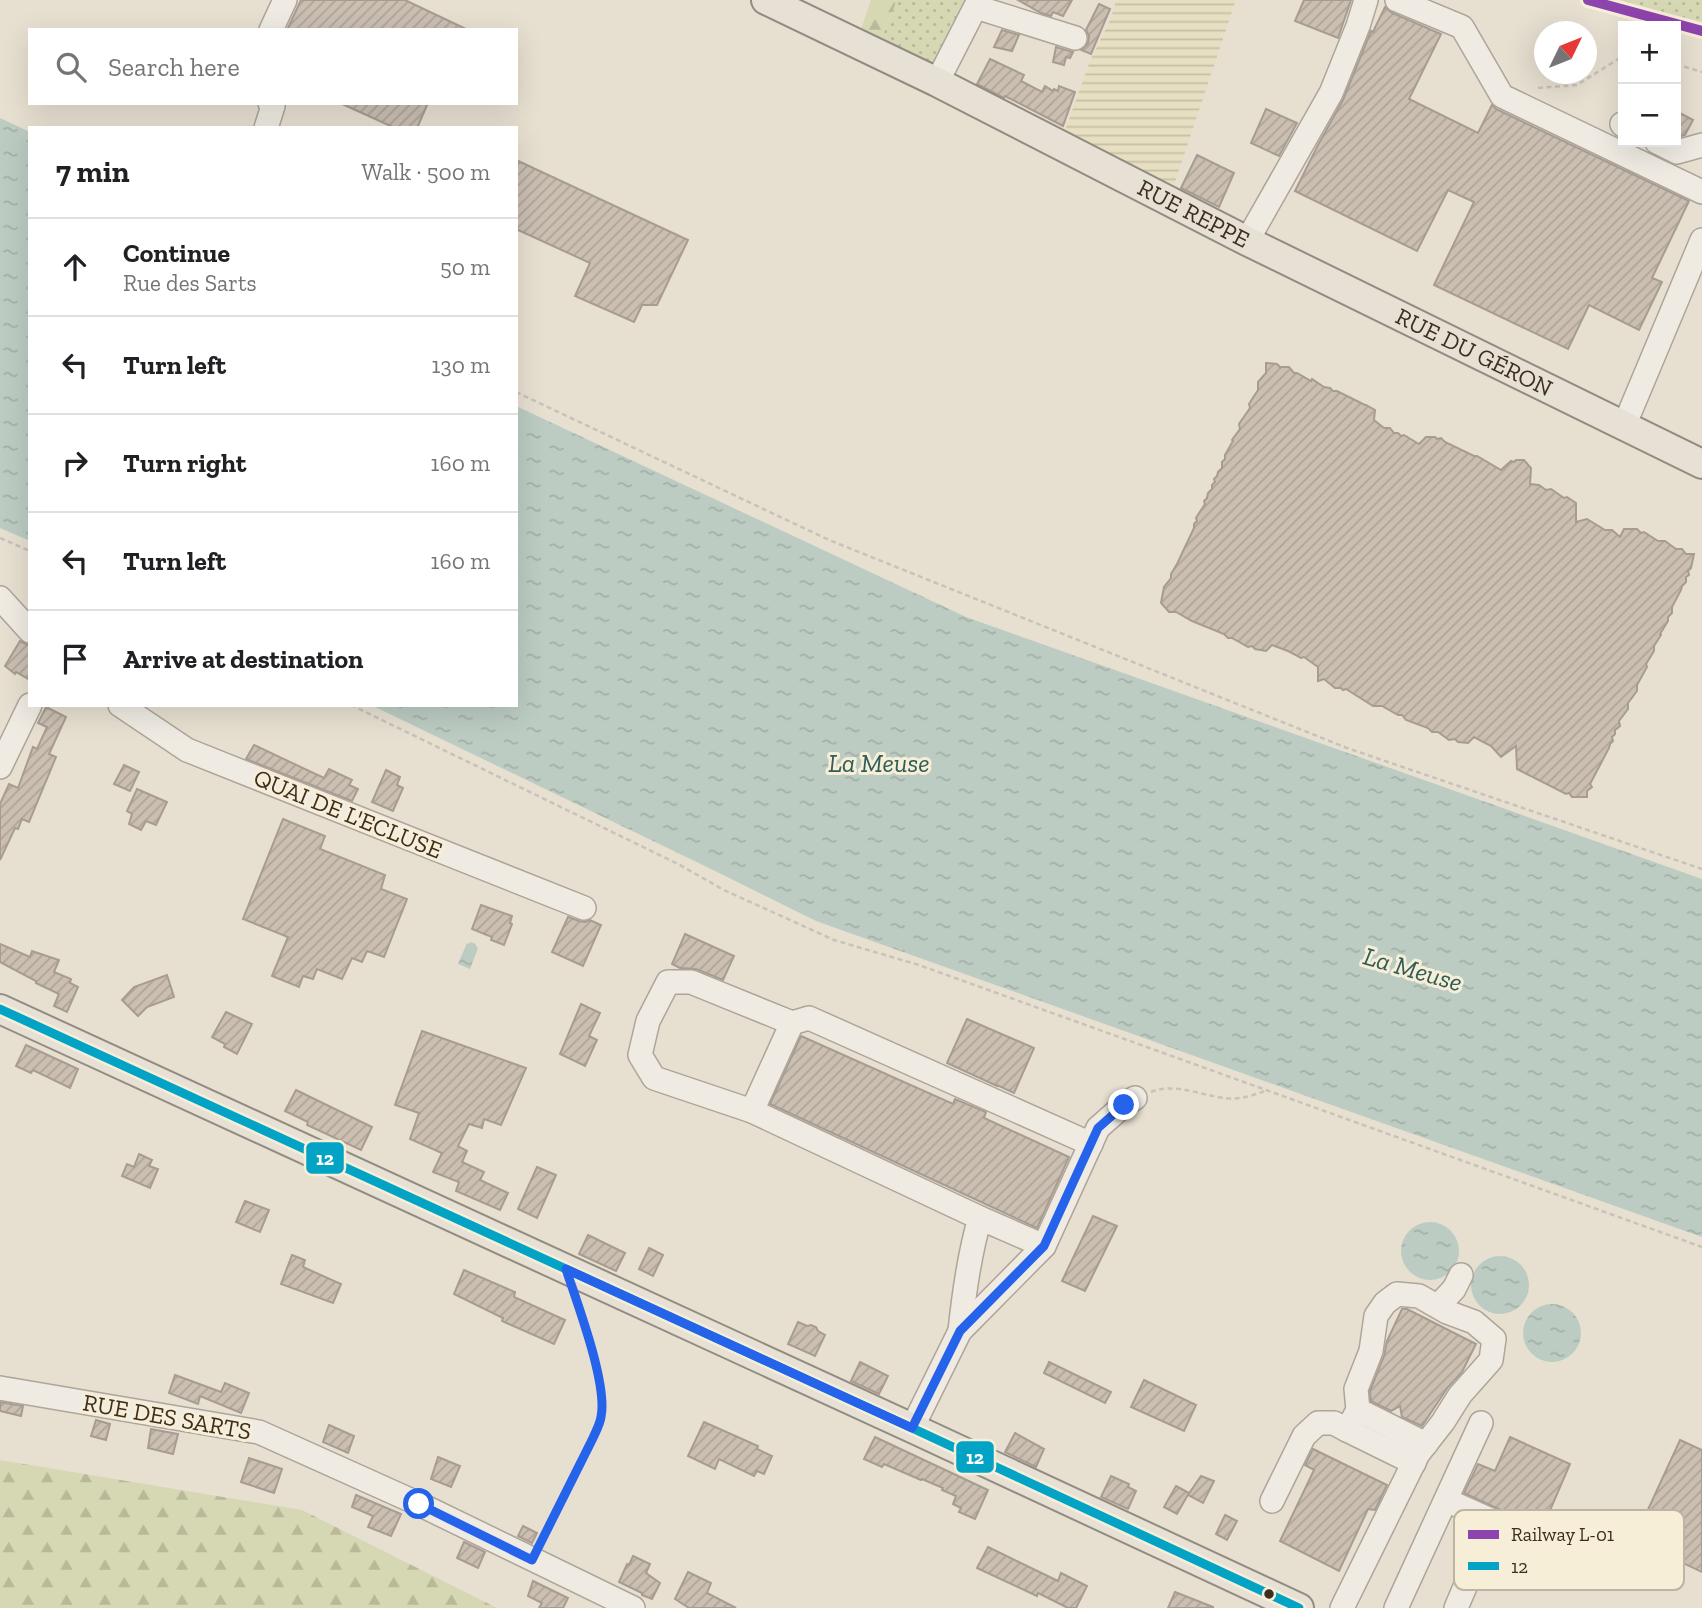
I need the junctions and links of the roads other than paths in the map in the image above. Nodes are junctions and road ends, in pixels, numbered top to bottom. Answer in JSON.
{"nodes":[{"id":1,"x":285,"y":0,"type":"edge"},
{"id":2,"x":766,"y":0,"type":"edge"},
{"id":3,"x":1366,"y":0,"type":"edge"},
{"id":4,"x":1396,"y":0,"type":"edge"},
{"id":5,"x":977,"y":4,"type":"edge"},
{"id":6,"x":272,"y":28,"type":"edge"},
{"id":7,"x":1075,"y":38,"type":"dead end"},
{"id":8,"x":937,"y":82,"type":"junction"},
{"id":9,"x":272,"y":105,"type":"edge"},
{"id":10,"x":267,"y":126,"type":"edge"},
{"id":11,"x":1702,"y":145,"type":"edge"},
{"id":12,"x":1667,"y":147,"type":"edge"},
{"id":13,"x":1702,"y":192,"type":"edge"},
{"id":14,"x":1247,"y":241,"type":"junction"},
{"id":15,"x":1701,"y":247,"type":"edge"},
{"id":16,"x":1624,"y":426,"type":"junction"},
{"id":17,"x":1702,"y":464,"type":"edge"},
{"id":18,"x":0,"y":598,"type":"edge"},
{"id":19,"x":28,"y":629,"type":"edge"},
{"id":20,"x":29,"y":707,"type":"edge"},
{"id":21,"x":123,"y":707,"type":"edge"},
{"id":22,"x":0,"y":767,"type":"edge"},
{"id":23,"x":584,"y":908,"type":"dead end"},
{"id":24,"x":0,"y":1009,"type":"edge"},
{"id":25,"x":792,"y":1023,"type":"junction"},
{"id":26,"x":1135,"y":1098,"type":"road end"},
{"id":27,"x":752,"y":1111,"type":"junction"},
{"id":28,"x":1091,"y":1144,"type":"junction"},
{"id":29,"x":980,"y":1217,"type":"junction"},
{"id":30,"x":1044,"y":1246,"type":"junction"},
{"id":31,"x":1461,"y":1275,"type":"dead end"},
{"id":32,"x":1438,"y":1306,"type":"junction"},
{"id":33,"x":960,"y":1331,"type":"junction"},
{"id":34,"x":0,"y":1388,"type":"edge"},
{"id":35,"x":1353,"y":1420,"type":"junction"},
{"id":36,"x":1481,"y":1423,"type":"dead end"},
{"id":37,"x":912,"y":1428,"type":"junction"},
{"id":38,"x":1420,"y":1454,"type":"junction"},
{"id":39,"x":1446,"y":1500,"type":"junction"},
{"id":40,"x":1272,"y":1501,"type":"dead end"},
{"id":41,"x":1468,"y":1510,"type":"edge"},
{"id":42,"x":1464,"y":1590,"type":"edge"},
{"id":43,"x":633,"y":1608,"type":"edge"},
{"id":44,"x":1300,"y":1608,"type":"edge"},
{"id":45,"x":1342,"y":1608,"type":"edge"},
{"id":46,"x":1396,"y":1608,"type":"edge"},
{"id":47,"x":1456,"y":1608,"type":"edge"}],
"edges":[{"from":1,"to":6,"type":"street"},
{"from":2,"to":8,"type":"main road","name":"RUE REPPE"},
{"from":3,"to":14,"type":"street","name":"RUE REPPE"},
{"from":4,"to":13,"type":"street"},
{"from":5,"to":7,"type":"street"},
{"from":5,"to":8,"type":"street"},
{"from":8,"to":14,"type":"main road","name":"RUE REPPE"},
{"from":9,"to":10,"type":"street"},
{"from":11,"to":12,"type":"street"},
{"from":14,"to":16,"type":"main road","name":"RUE DU GÉRON"},
{"from":15,"to":16,"type":"street"},
{"from":16,"to":17,"type":"main road","name":"RUE DU GÉRON"},
{"from":18,"to":19,"type":"street"},
{"from":20,"to":22,"type":"street"},
{"from":21,"to":23,"type":"street","name":"QUAI DE L'ECLUSE"},
{"from":24,"to":37,"type":"main road"},
{"from":25,"to":27,"type":"street"},
{"from":25,"to":27,"type":"street"},
{"from":25,"to":28,"type":"street"},
{"from":26,"to":28,"type":"street"},
{"from":27,"to":29,"type":"street"},
{"from":28,"to":30,"type":"street"},
{"from":29,"to":30,"type":"street"},
{"from":29,"to":33,"type":"street"},
{"from":30,"to":33,"type":"street"},
{"from":31,"to":32,"type":"street"},
{"from":32,"to":35,"type":"street"},
{"from":32,"to":38,"type":"street"},
{"from":33,"to":37,"type":"street"},
{"from":34,"to":43,"type":"street","name":"RUE DES SARTS"},
{"from":35,"to":38,"type":"street"},
{"from":35,"to":40,"type":"street"},
{"from":36,"to":39,"type":"street"},
{"from":37,"to":44,"type":"main road"},
{"from":38,"to":45,"type":"street"},
{"from":39,"to":41,"type":"street"},
{"from":39,"to":46,"type":"street"},
{"from":42,"to":47,"type":"street"}]}
